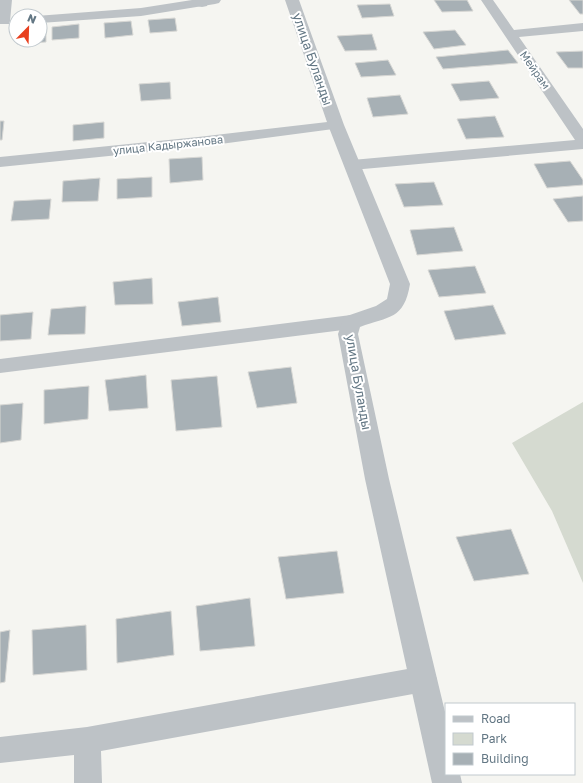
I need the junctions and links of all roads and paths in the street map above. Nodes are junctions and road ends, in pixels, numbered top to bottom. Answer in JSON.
{"nodes":[{"id":1,"x":6,"y":0,"type":"edge"},
{"id":2,"x":292,"y":0,"type":"edge"},
{"id":3,"x":487,"y":0,"type":"edge"},
{"id":4,"x":207,"y":1,"type":"edge"},
{"id":5,"x":48,"y":18,"type":"edge"},
{"id":6,"x":7,"y":21,"type":"edge"},
{"id":7,"x":583,"y":27,"type":"edge"},
{"id":8,"x":510,"y":34,"type":"junction"},
{"id":9,"x":336,"y":125,"type":"junction"},
{"id":10,"x":583,"y":140,"type":"edge"},
{"id":11,"x":583,"y":144,"type":"edge"},
{"id":12,"x":0,"y":162,"type":"edge"},
{"id":13,"x":352,"y":165,"type":"junction"},
{"id":14,"x":351,"y":322,"type":"junction"},
{"id":15,"x":0,"y":366,"type":"edge"},
{"id":16,"x":424,"y":679,"type":"junction"},
{"id":17,"x":87,"y":740,"type":"junction"},
{"id":18,"x":0,"y":750,"type":"edge"},
{"id":19,"x":445,"y":774,"type":"edge"},
{"id":20,"x":88,"y":783,"type":"edge"}],
"edges":[{"from":1,"to":6,"type":"street"},
{"from":2,"to":9,"type":"street","name":"улица Буланды"},
{"from":3,"to":8,"type":"street","name":"Мейрам"},
{"from":4,"to":5,"type":"street"},
{"from":7,"to":8,"type":"street"},
{"from":8,"to":10,"type":"street","name":"Мейрам"},
{"from":9,"to":12,"type":"street","name":"улица Кадыржанова"},
{"from":9,"to":13,"type":"street","name":"улица Буланды"},
{"from":11,"to":13,"type":"street"},
{"from":13,"to":14,"type":"street","name":"улица Буланды"},
{"from":14,"to":15,"type":"street"},
{"from":14,"to":16,"type":"street","name":"улица Буланды"},
{"from":16,"to":17,"type":"street"},
{"from":16,"to":19,"type":"street","name":"улица Буланды"},
{"from":17,"to":18,"type":"street"},
{"from":17,"to":20,"type":"street"}]}
